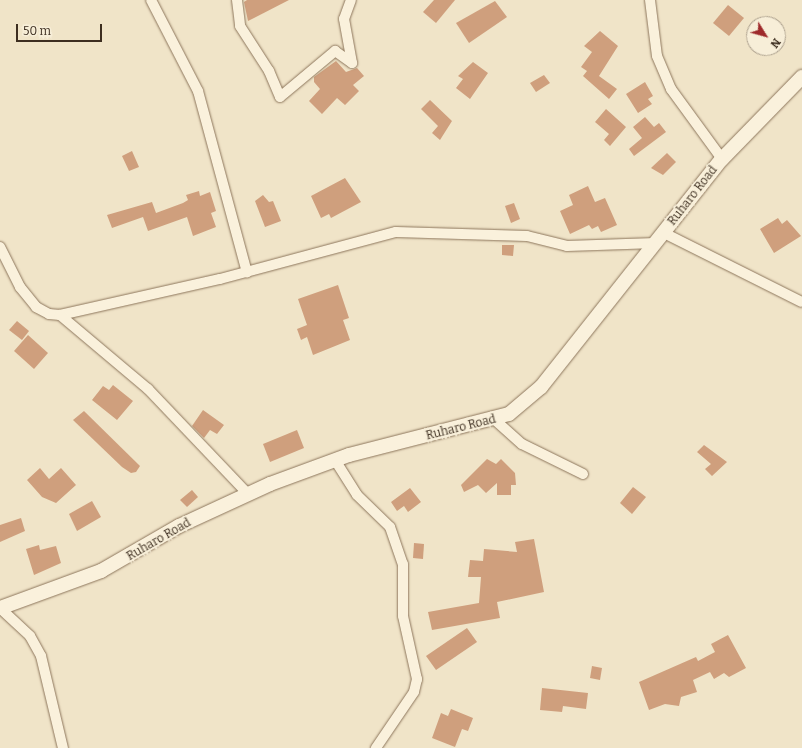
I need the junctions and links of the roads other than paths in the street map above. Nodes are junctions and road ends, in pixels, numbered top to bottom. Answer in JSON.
{"nodes":[{"id":1,"x":150,"y":0,"type":"edge"},
{"id":2,"x":237,"y":0,"type":"edge"},
{"id":3,"x":351,"y":0,"type":"edge"},
{"id":4,"x":650,"y":0,"type":"edge"},
{"id":5,"x":802,"y":78,"type":"edge"},
{"id":6,"x":722,"y":159,"type":"junction"},
{"id":7,"x":660,"y":238,"type":"junction"},
{"id":8,"x":0,"y":247,"type":"edge"},
{"id":9,"x":247,"y":272,"type":"junction"},
{"id":10,"x":802,"y":302,"type":"edge"},
{"id":11,"x":60,"y":315,"type":"junction"},
{"id":12,"x":495,"y":420,"type":"junction"},
{"id":13,"x":335,"y":460,"type":"junction"},
{"id":14,"x":583,"y":474,"type":"dead end"},
{"id":15,"x":249,"y":495,"type":"junction"},
{"id":16,"x":0,"y":608,"type":"edge"},
{"id":17,"x":63,"y":748,"type":"edge"},
{"id":18,"x":376,"y":748,"type":"edge"}],
"edges":[{"from":1,"to":9,"type":"street"},
{"from":2,"to":3,"type":"street"},
{"from":4,"to":6,"type":"street"},
{"from":5,"to":6,"type":"street","name":"Ruharo Road"},
{"from":6,"to":7,"type":"street","name":"Ruharo Road"},
{"from":7,"to":9,"type":"street"},
{"from":7,"to":10,"type":"street"},
{"from":7,"to":12,"type":"street","name":"Ruharo Road"},
{"from":8,"to":11,"type":"street"},
{"from":9,"to":11,"type":"street"},
{"from":11,"to":15,"type":"street"},
{"from":12,"to":13,"type":"street","name":"Ruharo Road"},
{"from":12,"to":14,"type":"street"},
{"from":13,"to":15,"type":"street","name":"Ruharo Road"},
{"from":13,"to":18,"type":"street"},
{"from":15,"to":16,"type":"street","name":"Ruharo Road"},
{"from":16,"to":17,"type":"street"}]}
